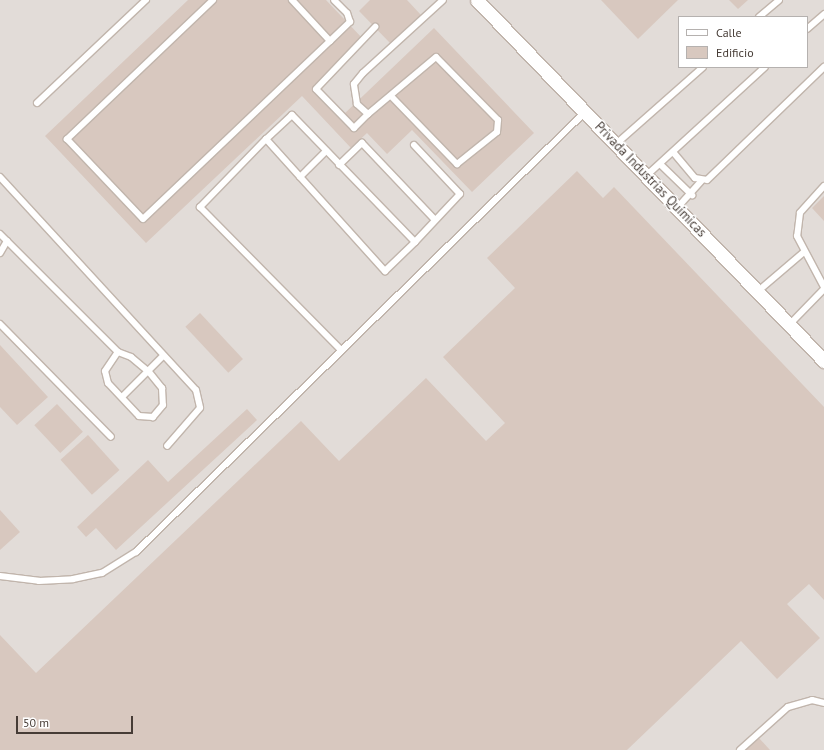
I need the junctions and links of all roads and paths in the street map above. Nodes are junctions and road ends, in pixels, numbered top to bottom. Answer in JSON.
{"nodes":[{"id":1,"x":146,"y":0,"type":"edge"},
{"id":2,"x":213,"y":0,"type":"edge"},
{"id":3,"x":292,"y":0,"type":"edge"},
{"id":4,"x":334,"y":0,"type":"edge"},
{"id":5,"x":443,"y":0,"type":"edge"},
{"id":6,"x":477,"y":0,"type":"edge"},
{"id":7,"x":779,"y":0,"type":"edge"},
{"id":8,"x":824,"y":14,"type":"edge"},
{"id":9,"x":760,"y":16,"type":"edge"},
{"id":10,"x":375,"y":27,"type":"dead end"},
{"id":11,"x":808,"y":28,"type":"edge"},
{"id":12,"x":330,"y":41,"type":"junction"},
{"id":13,"x":824,"y":67,"type":"edge"},
{"id":14,"x":702,"y":68,"type":"edge"},
{"id":15,"x":764,"y":68,"type":"edge"},
{"id":16,"x":391,"y":96,"type":"junction"},
{"id":17,"x":37,"y":103,"type":"dead end"},
{"id":18,"x":584,"y":112,"type":"junction"},
{"id":19,"x":368,"y":114,"type":"junction"},
{"id":20,"x":266,"y":139,"type":"junction"},
{"id":21,"x":616,"y":144,"type":"junction"},
{"id":22,"x":414,"y":145,"type":"dead end"},
{"id":23,"x":326,"y":151,"type":"junction"},
{"id":24,"x":673,"y":152,"type":"junction"},
{"id":25,"x":660,"y":164,"type":"junction"},
{"id":26,"x":339,"y":165,"type":"junction"},
{"id":27,"x":646,"y":176,"type":"junction"},
{"id":28,"x":0,"y":177,"type":"edge"},
{"id":29,"x":300,"y":177,"type":"junction"},
{"id":30,"x":701,"y":181,"type":"junction"},
{"id":31,"x":824,"y":186,"type":"edge"},
{"id":32,"x":692,"y":195,"type":"junction"},
{"id":33,"x":677,"y":208,"type":"junction"},
{"id":34,"x":434,"y":219,"type":"junction"},
{"id":35,"x":0,"y":234,"type":"edge"},
{"id":36,"x":7,"y":241,"type":"junction"},
{"id":37,"x":415,"y":242,"type":"junction"},
{"id":38,"x":804,"y":252,"type":"junction"},
{"id":39,"x":0,"y":253,"type":"edge"},
{"id":40,"x":824,"y":288,"type":"edge"},
{"id":41,"x":757,"y":292,"type":"junction"},
{"id":42,"x":0,"y":324,"type":"edge"},
{"id":43,"x":789,"y":325,"type":"junction"},
{"id":44,"x":342,"y":350,"type":"junction"},
{"id":45,"x":118,"y":352,"type":"junction"},
{"id":46,"x":163,"y":356,"type":"junction"},
{"id":47,"x":824,"y":361,"type":"edge"},
{"id":48,"x":149,"y":372,"type":"junction"},
{"id":49,"x":123,"y":396,"type":"junction"},
{"id":50,"x":111,"y":437,"type":"dead end"},
{"id":51,"x":167,"y":446,"type":"dead end"},
{"id":52,"x":0,"y":576,"type":"edge"},
{"id":53,"x":824,"y":703,"type":"edge"},
{"id":54,"x":740,"y":750,"type":"edge"}],
"edges":[{"from":1,"to":17,"type":"lane"},
{"from":2,"to":12,"type":"lane"},
{"from":3,"to":12,"type":"lane"},
{"from":4,"to":12,"type":"lane"},
{"from":5,"to":19,"type":"lane"},
{"from":6,"to":18,"type":"street","name":"Privada Industrias Químicas"},
{"from":7,"to":9,"type":"lane"},
{"from":8,"to":11,"type":"lane"},
{"from":10,"to":19,"type":"lane"},
{"from":13,"to":30,"type":"lane"},
{"from":14,"to":21,"type":"lane"},
{"from":15,"to":24,"type":"lane"},
{"from":16,"to":16,"type":"lane"},
{"from":16,"to":19,"type":"lane"},
{"from":18,"to":21,"type":"street","name":"Privada Industrias Químicas"},
{"from":18,"to":44,"type":"lane"},
{"from":20,"to":23,"type":"lane"},
{"from":20,"to":29,"type":"lane"},
{"from":20,"to":44,"type":"lane"},
{"from":21,"to":27,"type":"street","name":"Privada Industrias Químicas"},
{"from":22,"to":34,"type":"lane"},
{"from":23,"to":26,"type":"lane"},
{"from":23,"to":29,"type":"lane"},
{"from":24,"to":25,"type":"lane"},
{"from":24,"to":30,"type":"lane"},
{"from":25,"to":27,"type":"lane"},
{"from":25,"to":32,"type":"lane"},
{"from":26,"to":34,"type":"lane"},
{"from":26,"to":37,"type":"lane"},
{"from":27,"to":33,"type":"street","name":"Privada Industrias Químicas"},
{"from":28,"to":46,"type":"lane"},
{"from":29,"to":37,"type":"lane"},
{"from":30,"to":32,"type":"lane"},
{"from":31,"to":38,"type":"lane"},
{"from":32,"to":33,"type":"lane"},
{"from":33,"to":41,"type":"street","name":"Privada Industrias Químicas"},
{"from":34,"to":37,"type":"lane"},
{"from":35,"to":36,"type":"lane"},
{"from":36,"to":39,"type":"lane"},
{"from":36,"to":45,"type":"lane"},
{"from":38,"to":40,"type":"lane"},
{"from":38,"to":41,"type":"lane"},
{"from":40,"to":43,"type":"lane"},
{"from":41,"to":43,"type":"street","name":"Privada Industrias Químicas"},
{"from":42,"to":50,"type":"lane"},
{"from":43,"to":47,"type":"street","name":"Privada Industrias Químicas"},
{"from":44,"to":52,"type":"lane"},
{"from":45,"to":48,"type":"lane"},
{"from":45,"to":49,"type":"lane"},
{"from":46,"to":48,"type":"lane"},
{"from":46,"to":51,"type":"lane"},
{"from":48,"to":49,"type":"lane"},
{"from":48,"to":49,"type":"lane"},
{"from":53,"to":54,"type":"lane"}]}
